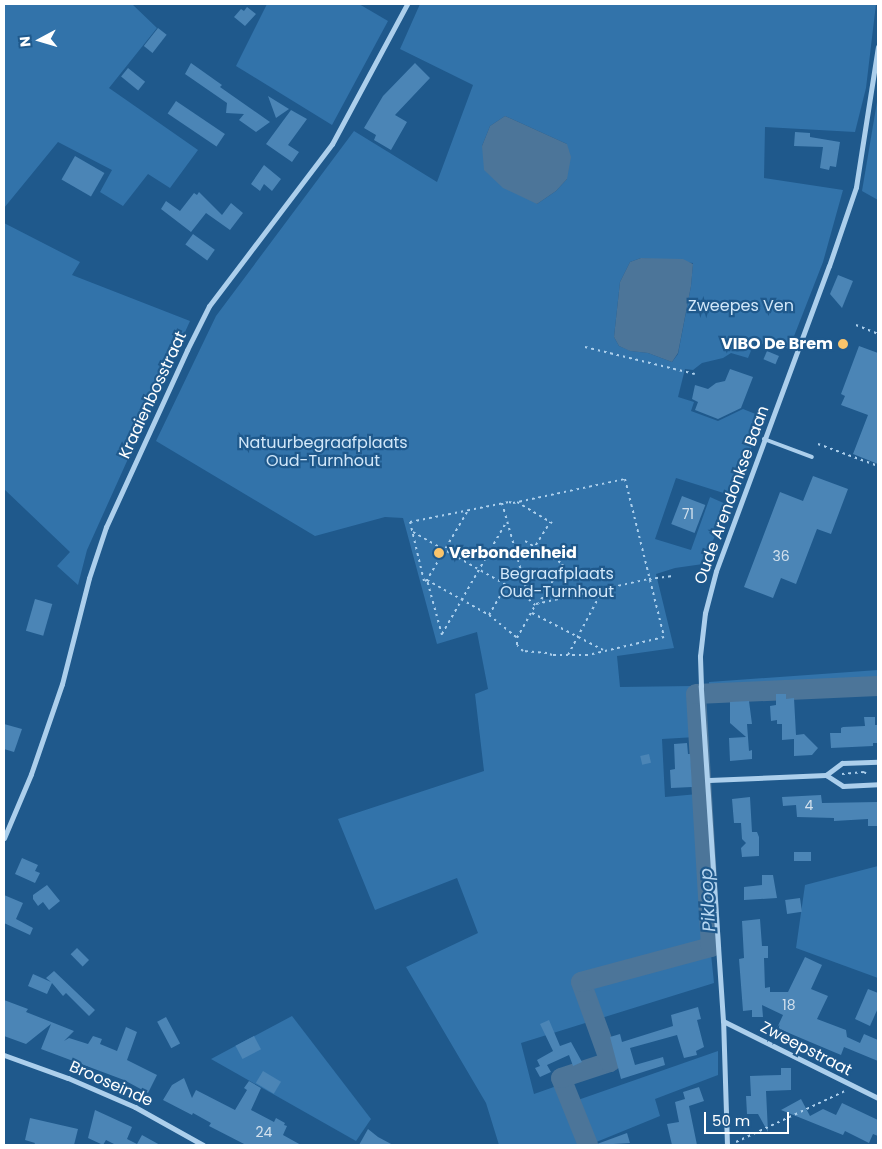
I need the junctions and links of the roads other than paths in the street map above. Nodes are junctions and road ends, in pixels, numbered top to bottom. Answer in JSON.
{"nodes":[{"id":1,"x":407,"y":4,"type":"edge"},
{"id":2,"x":878,"y":47,"type":"edge"},
{"id":3,"x":764,"y":439,"type":"junction"},
{"id":4,"x":812,"y":457,"type":"dead end"},
{"id":5,"x":878,"y":762,"type":"edge"},
{"id":6,"x":826,"y":775,"type":"junction"},
{"id":7,"x":709,"y":780,"type":"junction"},
{"id":8,"x":878,"y":784,"type":"edge"},
{"id":9,"x":4,"y":838,"type":"edge"},
{"id":10,"x":724,"y":1021,"type":"junction"},
{"id":11,"x":4,"y":1055,"type":"edge"},
{"id":12,"x":878,"y":1098,"type":"edge"},
{"id":13,"x":203,"y":1145,"type":"edge"},
{"id":14,"x":728,"y":1145,"type":"edge"}],
"edges":[{"from":1,"to":9,"type":"street","name":"Kraaienbosstraat"},
{"from":2,"to":3,"type":"street","name":"Oude Arendonkse Baan"},
{"from":3,"to":4,"type":"lane"},
{"from":3,"to":7,"type":"street","name":"Oude Arendonkse Baan"},
{"from":5,"to":6,"type":"street"},
{"from":6,"to":7,"type":"street"},
{"from":6,"to":8,"type":"street"},
{"from":7,"to":10,"type":"street","name":"Oude Arendonkse Baan"},
{"from":10,"to":12,"type":"street","name":"Zweepstraat"},
{"from":10,"to":14,"type":"street","name":"Oude Arendonkse Baan"},
{"from":11,"to":13,"type":"street","name":"Brooseinde"}]}
